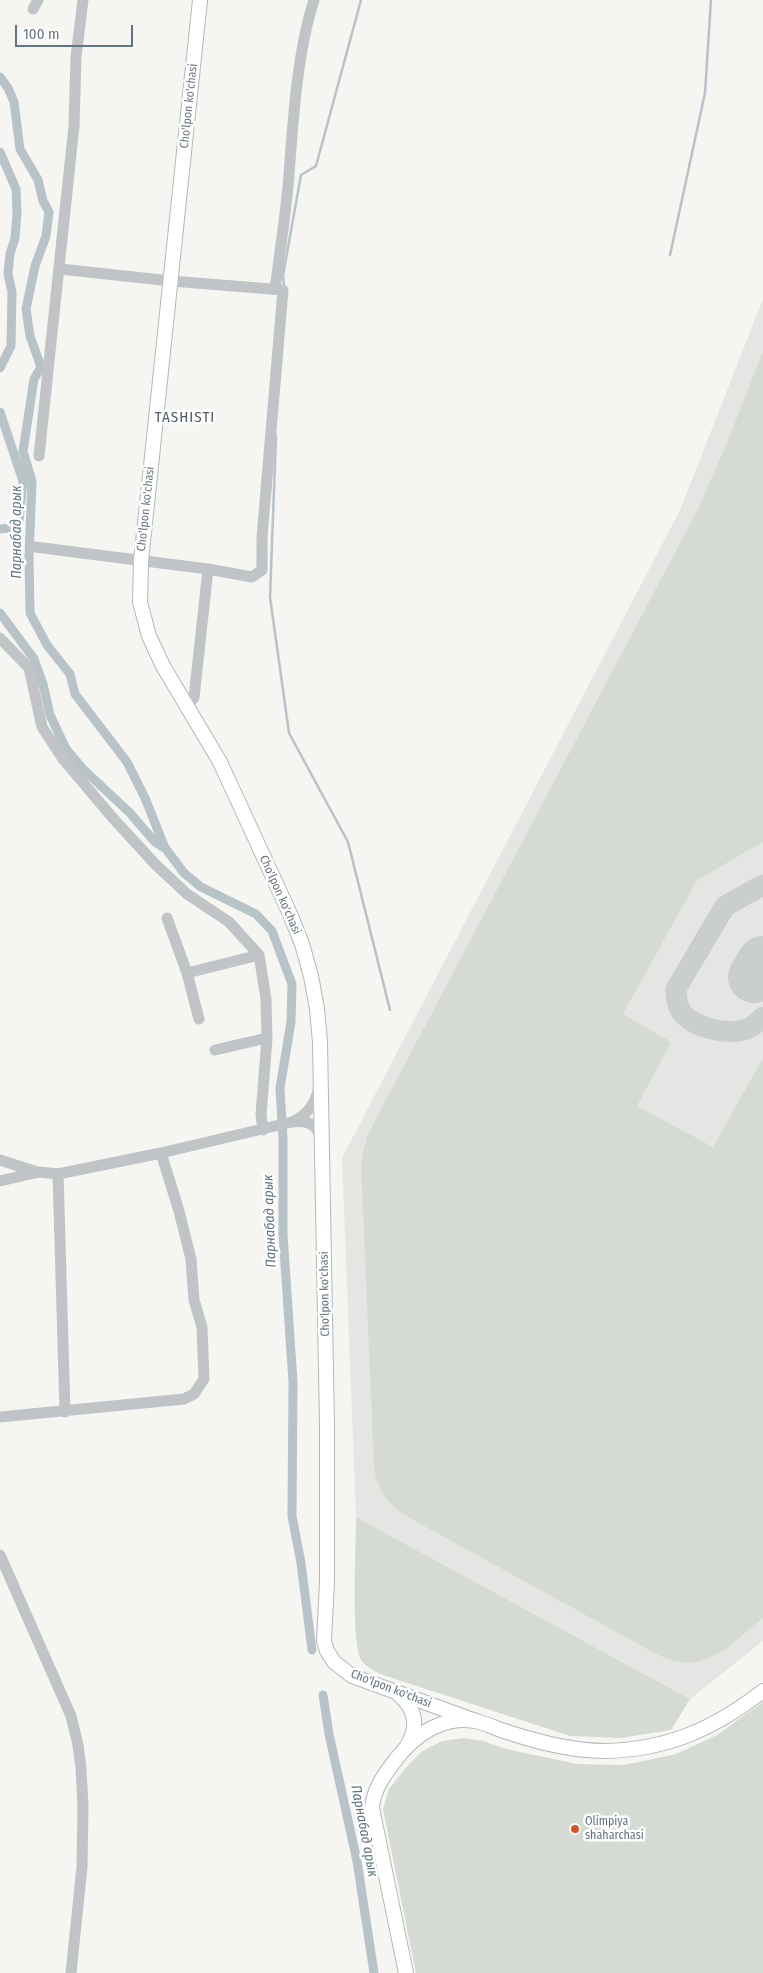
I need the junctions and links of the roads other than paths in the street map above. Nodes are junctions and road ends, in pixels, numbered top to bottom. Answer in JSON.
{"nodes":[{"id":1,"x":83,"y":0,"type":"edge"},
{"id":2,"x":200,"y":0,"type":"edge"},
{"id":3,"x":314,"y":0,"type":"edge"},
{"id":4,"x":60,"y":269,"type":"junction"},
{"id":5,"x":171,"y":281,"type":"junction"},
{"id":6,"x":275,"y":290,"type":"junction"},
{"id":7,"x":39,"y":456,"type":"dead end"},
{"id":8,"x":35,"y":547,"type":"dead end"},
{"id":9,"x":141,"y":561,"type":"junction"},
{"id":10,"x":208,"y":569,"type":"junction"},
{"id":11,"x":0,"y":638,"type":"edge"},
{"id":12,"x":186,"y":704,"type":"junction"},
{"id":13,"x":167,"y":918,"type":"dead end"},
{"id":14,"x":259,"y":955,"type":"junction"},
{"id":15,"x":187,"y":973,"type":"junction"},
{"id":16,"x":199,"y":1019,"type":"dead end"},
{"id":17,"x":267,"y":1038,"type":"junction"},
{"id":18,"x":216,"y":1050,"type":"dead end"},
{"id":19,"x":321,"y":1078,"type":"junction"},
{"id":20,"x":292,"y":1122,"type":"junction"},
{"id":21,"x":267,"y":1129,"type":"junction"},
{"id":22,"x":322,"y":1143,"type":"junction"},
{"id":23,"x":161,"y":1154,"type":"junction"},
{"id":24,"x":0,"y":1160,"type":"edge"},
{"id":25,"x":39,"y":1172,"type":"junction"},
{"id":26,"x":58,"y":1174,"type":"junction"},
{"id":27,"x":0,"y":1181,"type":"edge"},
{"id":28,"x":65,"y":1412,"type":"junction"},
{"id":29,"x":0,"y":1417,"type":"edge"},
{"id":30,"x":0,"y":1555,"type":"edge"},
{"id":31,"x":763,"y":1691,"type":"edge"},
{"id":32,"x":395,"y":1692,"type":"junction"},
{"id":33,"x":476,"y":1721,"type":"junction"},
{"id":34,"x":406,"y":1746,"type":"junction"},
{"id":35,"x":71,"y":1973,"type":"edge"},
{"id":36,"x":406,"y":1973,"type":"edge"}],
"edges":[{"from":1,"to":4,"type":"street"},
{"from":2,"to":5,"type":"main road","name":"Cho'lpon ko'chasi"},
{"from":3,"to":6,"type":"street"},
{"from":4,"to":5,"type":"street"},
{"from":4,"to":7,"type":"street"},
{"from":5,"to":6,"type":"street"},
{"from":5,"to":9,"type":"main road","name":"Cho'lpon ko'chasi"},
{"from":6,"to":10,"type":"street"},
{"from":8,"to":9,"type":"street"},
{"from":9,"to":10,"type":"street"},
{"from":9,"to":12,"type":"main road","name":"Cho'lpon ko'chasi"},
{"from":10,"to":12,"type":"street"},
{"from":11,"to":14,"type":"street"},
{"from":12,"to":19,"type":"main road","name":"Cho'lpon ko'chasi"},
{"from":13,"to":15,"type":"street"},
{"from":14,"to":15,"type":"street"},
{"from":14,"to":17,"type":"street"},
{"from":15,"to":16,"type":"street"},
{"from":17,"to":18,"type":"street"},
{"from":17,"to":21,"type":"street"},
{"from":19,"to":20,"type":"street"},
{"from":19,"to":22,"type":"main road","name":"Cho'lpon ko'chasi"},
{"from":20,"to":21,"type":"street"},
{"from":20,"to":22,"type":"street"},
{"from":21,"to":23,"type":"street"},
{"from":22,"to":32,"type":"main road","name":"Cho'lpon ko'chasi"},
{"from":23,"to":26,"type":"street"},
{"from":23,"to":28,"type":"street"},
{"from":24,"to":25,"type":"street"},
{"from":25,"to":26,"type":"street"},
{"from":25,"to":27,"type":"street"},
{"from":26,"to":28,"type":"street"},
{"from":28,"to":29,"type":"street"},
{"from":30,"to":35,"type":"street"},
{"from":31,"to":33,"type":"main road","name":"Cho'lpon ko'chasi"},
{"from":32,"to":33,"type":"main road","name":"Cho'lpon ko'chasi"},
{"from":32,"to":34,"type":"main road"},
{"from":33,"to":34,"type":"main road"},
{"from":34,"to":36,"type":"main road"}]}
